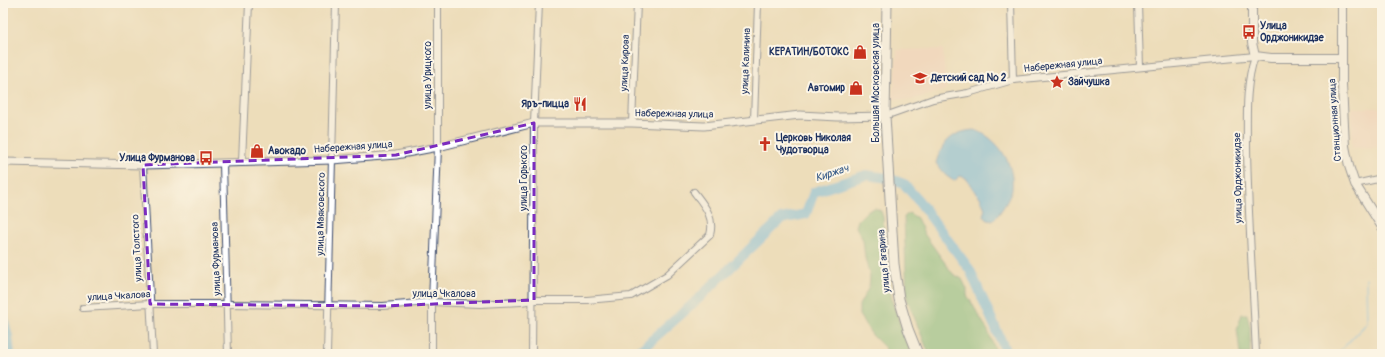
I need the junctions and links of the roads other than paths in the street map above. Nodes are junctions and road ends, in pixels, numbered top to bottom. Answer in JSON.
{"nodes":[{"id":1,"x":249,"y":3,"type":"edge"},
{"id":2,"x":336,"y":3,"type":"edge"},
{"id":3,"x":438,"y":3,"type":"edge"},
{"id":4,"x":539,"y":3,"type":"edge"},
{"id":5,"x":637,"y":3,"type":"edge"},
{"id":6,"x":758,"y":3,"type":"edge"},
{"id":7,"x":887,"y":3,"type":"edge"},
{"id":8,"x":1011,"y":3,"type":"edge"},
{"id":9,"x":1138,"y":3,"type":"edge"},
{"id":10,"x":1252,"y":3,"type":"edge"},
{"id":11,"x":1342,"y":3,"type":"edge"},
{"id":12,"x":1255,"y":56,"type":"junction"},
{"id":13,"x":1342,"y":58,"type":"junction"},
{"id":14,"x":1140,"y":67,"type":"junction"},
{"id":15,"x":1013,"y":80,"type":"junction"},
{"id":16,"x":885,"y":116,"type":"junction"},
{"id":17,"x":754,"y":120,"type":"junction"},
{"id":18,"x":534,"y":123,"type":"junction"},
{"id":19,"x":632,"y":123,"type":"junction"},
{"id":20,"x":438,"y":147,"type":"junction"},
{"id":21,"x":332,"y":160,"type":"junction"},
{"id":22,"x":242,"y":161,"type":"junction"},
{"id":23,"x":3,"y":162,"type":"edge"},
{"id":24,"x":223,"y":162,"type":"junction"},
{"id":25,"x":143,"y":165,"type":"junction"},
{"id":26,"x":1382,"y":178,"type":"edge"},
{"id":27,"x":1355,"y":184,"type":"junction"},
{"id":28,"x":694,"y":192,"type":"dead end"},
{"id":29,"x":892,"y":211,"type":"joint"},
{"id":30,"x":1382,"y":227,"type":"edge"},
{"id":31,"x":534,"y":300,"type":"junction"},
{"id":32,"x":432,"y":302,"type":"junction"},
{"id":33,"x":150,"y":304,"type":"junction"},
{"id":34,"x":227,"y":304,"type":"junction"},
{"id":35,"x":328,"y":306,"type":"junction"},
{"id":36,"x":83,"y":308,"type":"dead end"},
{"id":37,"x":153,"y":354,"type":"edge"},
{"id":38,"x":228,"y":354,"type":"edge"},
{"id":39,"x":327,"y":354,"type":"edge"},
{"id":40,"x":432,"y":354,"type":"edge"},
{"id":41,"x":532,"y":354,"type":"edge"},
{"id":42,"x":918,"y":354,"type":"edge"},
{"id":43,"x":1256,"y":354,"type":"edge"}],
"edges":[{"from":1,"to":22,"type":"street"},
{"from":2,"to":21,"type":"street","name":"улица Маяковского"},
{"from":3,"to":20,"type":"street","name":"улица Урицкого"},
{"from":4,"to":18,"type":"street","name":"улица Горького"},
{"from":5,"to":19,"type":"street","name":"улица Кирова"},
{"from":6,"to":17,"type":"street","name":"улица Калинина"},
{"from":7,"to":16,"type":"main road","name":"Большая Московская улица"},
{"from":8,"to":15,"type":"street"},
{"from":9,"to":14,"type":"street"},
{"from":10,"to":12,"type":"main road","name":"улица Орджоникидзе"},
{"from":11,"to":13,"type":"main road","name":"Станционная улица"},
{"from":12,"to":13,"type":"main road","name":"Набережная улица"},
{"from":12,"to":14,"type":"street","name":"Набережная улица"},
{"from":12,"to":43,"type":"street","name":"улица Орджоникидзе"},
{"from":13,"to":27,"type":"main road","name":"Станционная улица"},
{"from":14,"to":15,"type":"street","name":"Набережная улица"},
{"from":15,"to":16,"type":"street","name":"Набережная улица"},
{"from":16,"to":17,"type":"street","name":"Набережная улица"},
{"from":16,"to":29,"type":"main road","name":"Большая Московская улица"},
{"from":17,"to":19,"type":"street","name":"Набережная улица"},
{"from":18,"to":19,"type":"street","name":"Набережная улица"},
{"from":18,"to":20,"type":"street","name":"Набережная улица"},
{"from":18,"to":31,"type":"street","name":"улица Горького"},
{"from":20,"to":21,"type":"street","name":"Набережная улица"},
{"from":20,"to":32,"type":"street","name":"улица Урицкого"},
{"from":21,"to":22,"type":"street","name":"Набережная улица"},
{"from":21,"to":35,"type":"street","name":"улица Маяковского"},
{"from":22,"to":24,"type":"street","name":"Набережная улица"},
{"from":23,"to":25,"type":"street","name":"Набережная улица"},
{"from":24,"to":25,"type":"street","name":"Набережная улица"},
{"from":24,"to":34,"type":"street","name":"улица Фурманова"},
{"from":25,"to":33,"type":"street","name":"улица Толстого"},
{"from":26,"to":27,"type":"street"},
{"from":27,"to":30,"type":"main road","name":"Станционная улица"},
{"from":28,"to":31,"type":"street","name":"улица Чкалова"},
{"from":29,"to":42,"type":"main road","name":"улица Гагарина"},
{"from":31,"to":32,"type":"street","name":"улица Чкалова"},
{"from":31,"to":41,"type":"street","name":"улица Горького"},
{"from":32,"to":35,"type":"street","name":"улица Чкалова"},
{"from":32,"to":40,"type":"street","name":"улица Урицкого"},
{"from":33,"to":34,"type":"street","name":"улица Чкалова"},
{"from":33,"to":36,"type":"street","name":"улица Чкалова"},
{"from":33,"to":37,"type":"street","name":"улица Толстого"},
{"from":34,"to":35,"type":"street","name":"улица Чкалова"},
{"from":34,"to":38,"type":"street","name":"улица Фурманова"},
{"from":35,"to":39,"type":"street","name":"улица Маяковского"}]}
